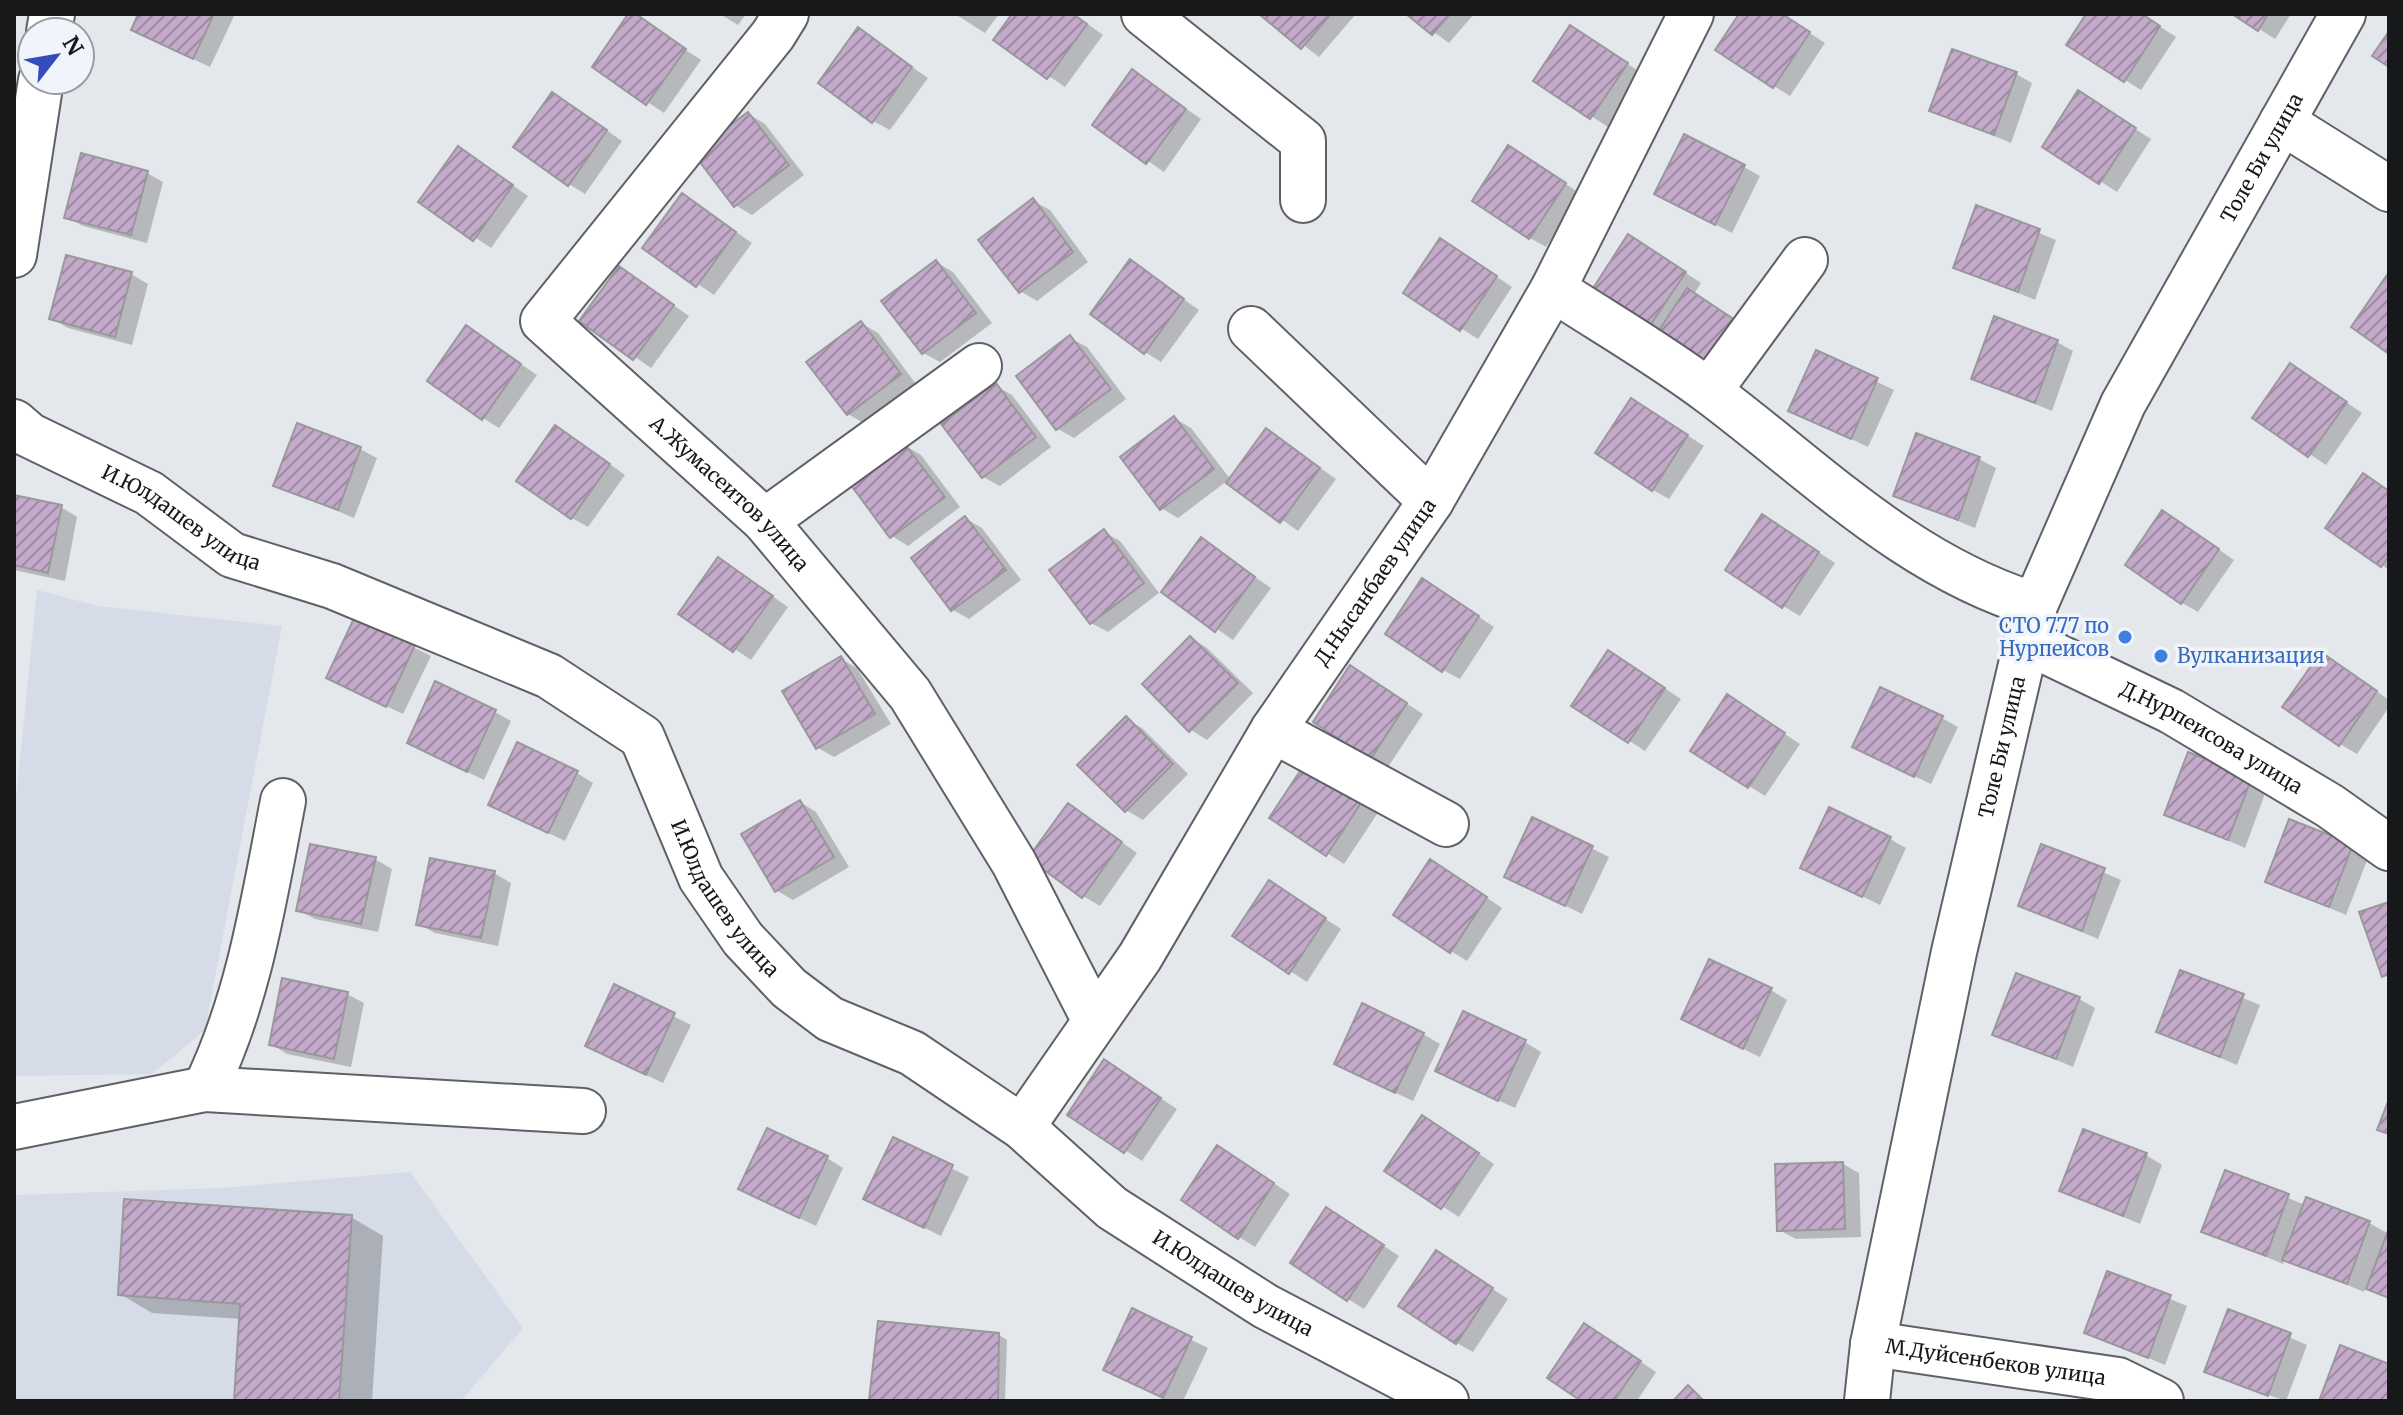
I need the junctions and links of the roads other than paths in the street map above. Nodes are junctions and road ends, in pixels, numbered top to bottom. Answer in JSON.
{"nodes":[{"id":1,"x":786,"y":14,"type":"edge"},
{"id":2,"x":1144,"y":14,"type":"edge"},
{"id":3,"x":1691,"y":14,"type":"edge"},
{"id":4,"x":2343,"y":14,"type":"edge"},
{"id":5,"x":39,"y":96,"type":"edge"},
{"id":6,"x":2282,"y":122,"type":"junction"},
{"id":7,"x":2389,"y":189,"type":"edge"},
{"id":8,"x":1303,"y":200,"type":"dead end"},
{"id":9,"x":14,"y":255,"type":"edge"},
{"id":10,"x":1805,"y":260,"type":"dead end"},
{"id":11,"x":1553,"y":289,"type":"junction"},
{"id":12,"x":1251,"y":329,"type":"dead end"},
{"id":13,"x":979,"y":366,"type":"dead end"},
{"id":14,"x":1709,"y":391,"type":"junction"},
{"id":15,"x":14,"y":422,"type":"edge"},
{"id":16,"x":1431,"y":501,"type":"junction"},
{"id":17,"x":765,"y":521,"type":"junction"},
{"id":18,"x":2031,"y":624,"type":"junction"},
{"id":19,"x":1273,"y":730,"type":"junction"},
{"id":20,"x":283,"y":801,"type":"dead end"},
{"id":21,"x":1446,"y":824,"type":"dead end"},
{"id":22,"x":2389,"y":848,"type":"edge"},
{"id":23,"x":1095,"y":1021,"type":"junction"},
{"id":24,"x":205,"y":1089,"type":"junction"},
{"id":25,"x":583,"y":1111,"type":"dead end"},
{"id":26,"x":14,"y":1127,"type":"edge"},
{"id":27,"x":1022,"y":1127,"type":"junction"},
{"id":28,"x":1873,"y":1344,"type":"junction"},
{"id":29,"x":1446,"y":1401,"type":"edge"},
{"id":30,"x":1867,"y":1401,"type":"edge"},
{"id":31,"x":2161,"y":1401,"type":"edge"}],
"edges":[{"from":1,"to":17,"type":"street","name":"А.Жумасеитов улица"},
{"from":2,"to":8,"type":"street"},
{"from":3,"to":11,"type":"street","name":"Д.Нысанбаев улица"},
{"from":4,"to":6,"type":"street","name":"Толе Би улица"},
{"from":5,"to":9,"type":"street"},
{"from":6,"to":7,"type":"street"},
{"from":6,"to":18,"type":"street","name":"Толе Би улица"},
{"from":10,"to":14,"type":"street"},
{"from":11,"to":14,"type":"street","name":"Д.Нурпеисова улица"},
{"from":11,"to":16,"type":"street","name":"Д.Нысанбаев улица"},
{"from":12,"to":16,"type":"street"},
{"from":13,"to":17,"type":"street"},
{"from":14,"to":18,"type":"street","name":"Д.Нурпеисова улица"},
{"from":15,"to":27,"type":"street","name":"И.Юлдашев улица"},
{"from":16,"to":19,"type":"street","name":"Д.Нысанбаев улица"},
{"from":17,"to":23,"type":"street","name":"А.Жумасеитов улица"},
{"from":18,"to":22,"type":"street","name":"Д.Нурпеисова улица"},
{"from":18,"to":28,"type":"street","name":"Толе Би улица"},
{"from":19,"to":21,"type":"street"},
{"from":19,"to":23,"type":"street","name":"Д.Нысанбаев улица"},
{"from":20,"to":24,"type":"street"},
{"from":23,"to":27,"type":"street","name":"Д.Нысанбаев улица"},
{"from":24,"to":25,"type":"street"},
{"from":24,"to":26,"type":"street"},
{"from":27,"to":29,"type":"street","name":"И.Юлдашев улица"},
{"from":28,"to":30,"type":"street","name":"Толе Би улица"},
{"from":28,"to":31,"type":"street","name":"М.Дуйсенбеков улица"}]}
